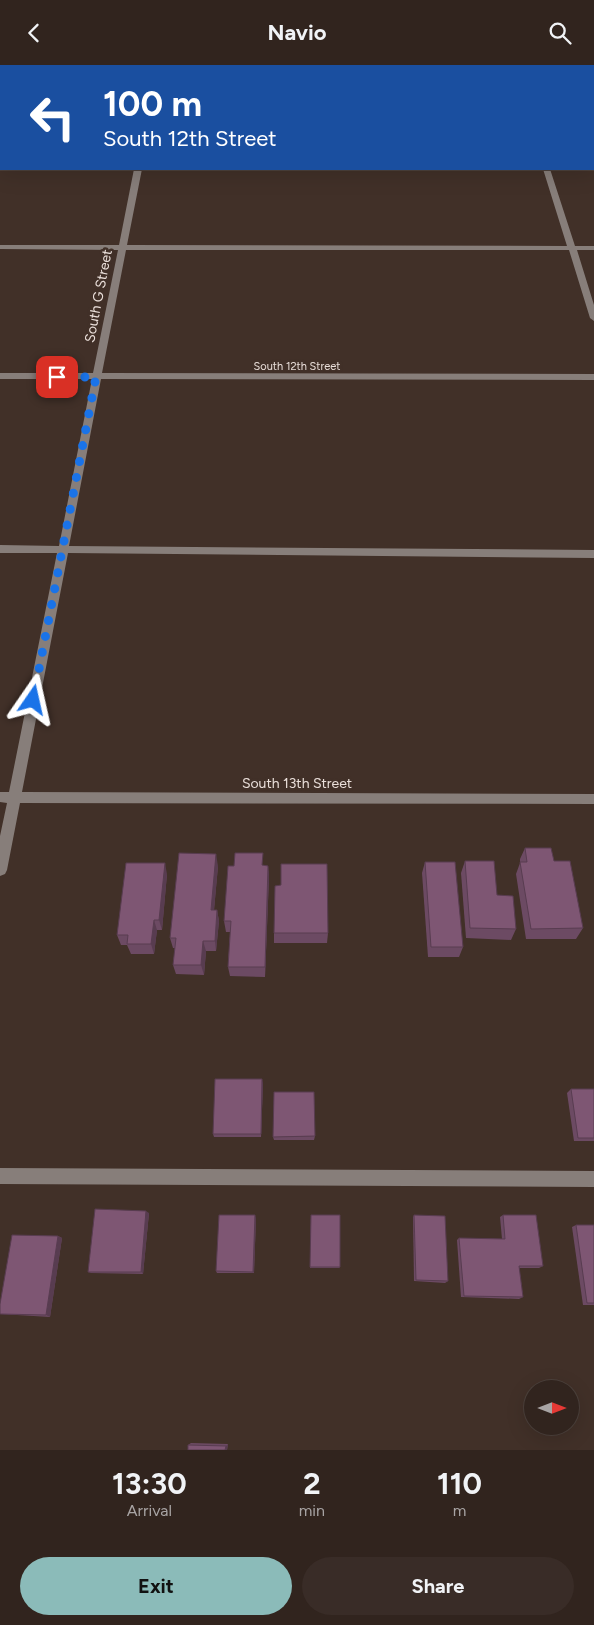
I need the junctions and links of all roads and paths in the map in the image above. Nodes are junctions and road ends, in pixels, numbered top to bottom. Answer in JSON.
{"nodes":[{"id":1,"x":138,"y":170,"type":"edge"},
{"id":2,"x":547,"y":170,"type":"edge"},
{"id":3,"x":0,"y":247,"type":"edge"},
{"id":4,"x":122,"y":247,"type":"junction"},
{"id":5,"x":572,"y":248,"type":"junction"},
{"id":6,"x":594,"y":248,"type":"edge"},
{"id":7,"x":594,"y":318,"type":"edge"},
{"id":8,"x":0,"y":376,"type":"edge"},
{"id":9,"x":96,"y":377,"type":"junction"},
{"id":10,"x":594,"y":377,"type":"edge"},
{"id":11,"x":0,"y":549,"type":"edge"},
{"id":12,"x":62,"y":549,"type":"junction"},
{"id":13,"x":594,"y":554,"type":"edge"},
{"id":14,"x":0,"y":797,"type":"edge"},
{"id":15,"x":14,"y":797,"type":"junction"},
{"id":16,"x":594,"y":799,"type":"edge"},
{"id":17,"x":0,"y":870,"type":"edge"},
{"id":18,"x":0,"y":1176,"type":"edge"},
{"id":19,"x":594,"y":1179,"type":"edge"}],
"edges":[{"from":1,"to":4,"type":"street","name":"South G Street"},
{"from":2,"to":5,"type":"street"},
{"from":3,"to":4,"type":"street"},
{"from":4,"to":5,"type":"street"},
{"from":4,"to":9,"type":"street","name":"South G Street"},
{"from":5,"to":6,"type":"street"},
{"from":5,"to":7,"type":"street"},
{"from":8,"to":9,"type":"street","name":"South 12th Street"},
{"from":9,"to":10,"type":"street","name":"South 12th Street"},
{"from":9,"to":12,"type":"street","name":"South G Street"},
{"from":11,"to":12,"type":"street"},
{"from":12,"to":13,"type":"street"},
{"from":12,"to":15,"type":"street","name":"South G Street"},
{"from":14,"to":15,"type":"street","name":"South 13th Street"},
{"from":15,"to":16,"type":"street","name":"South 13th Street"},
{"from":15,"to":17,"type":"street","name":"South G Street"},
{"from":18,"to":19,"type":"street"}]}
